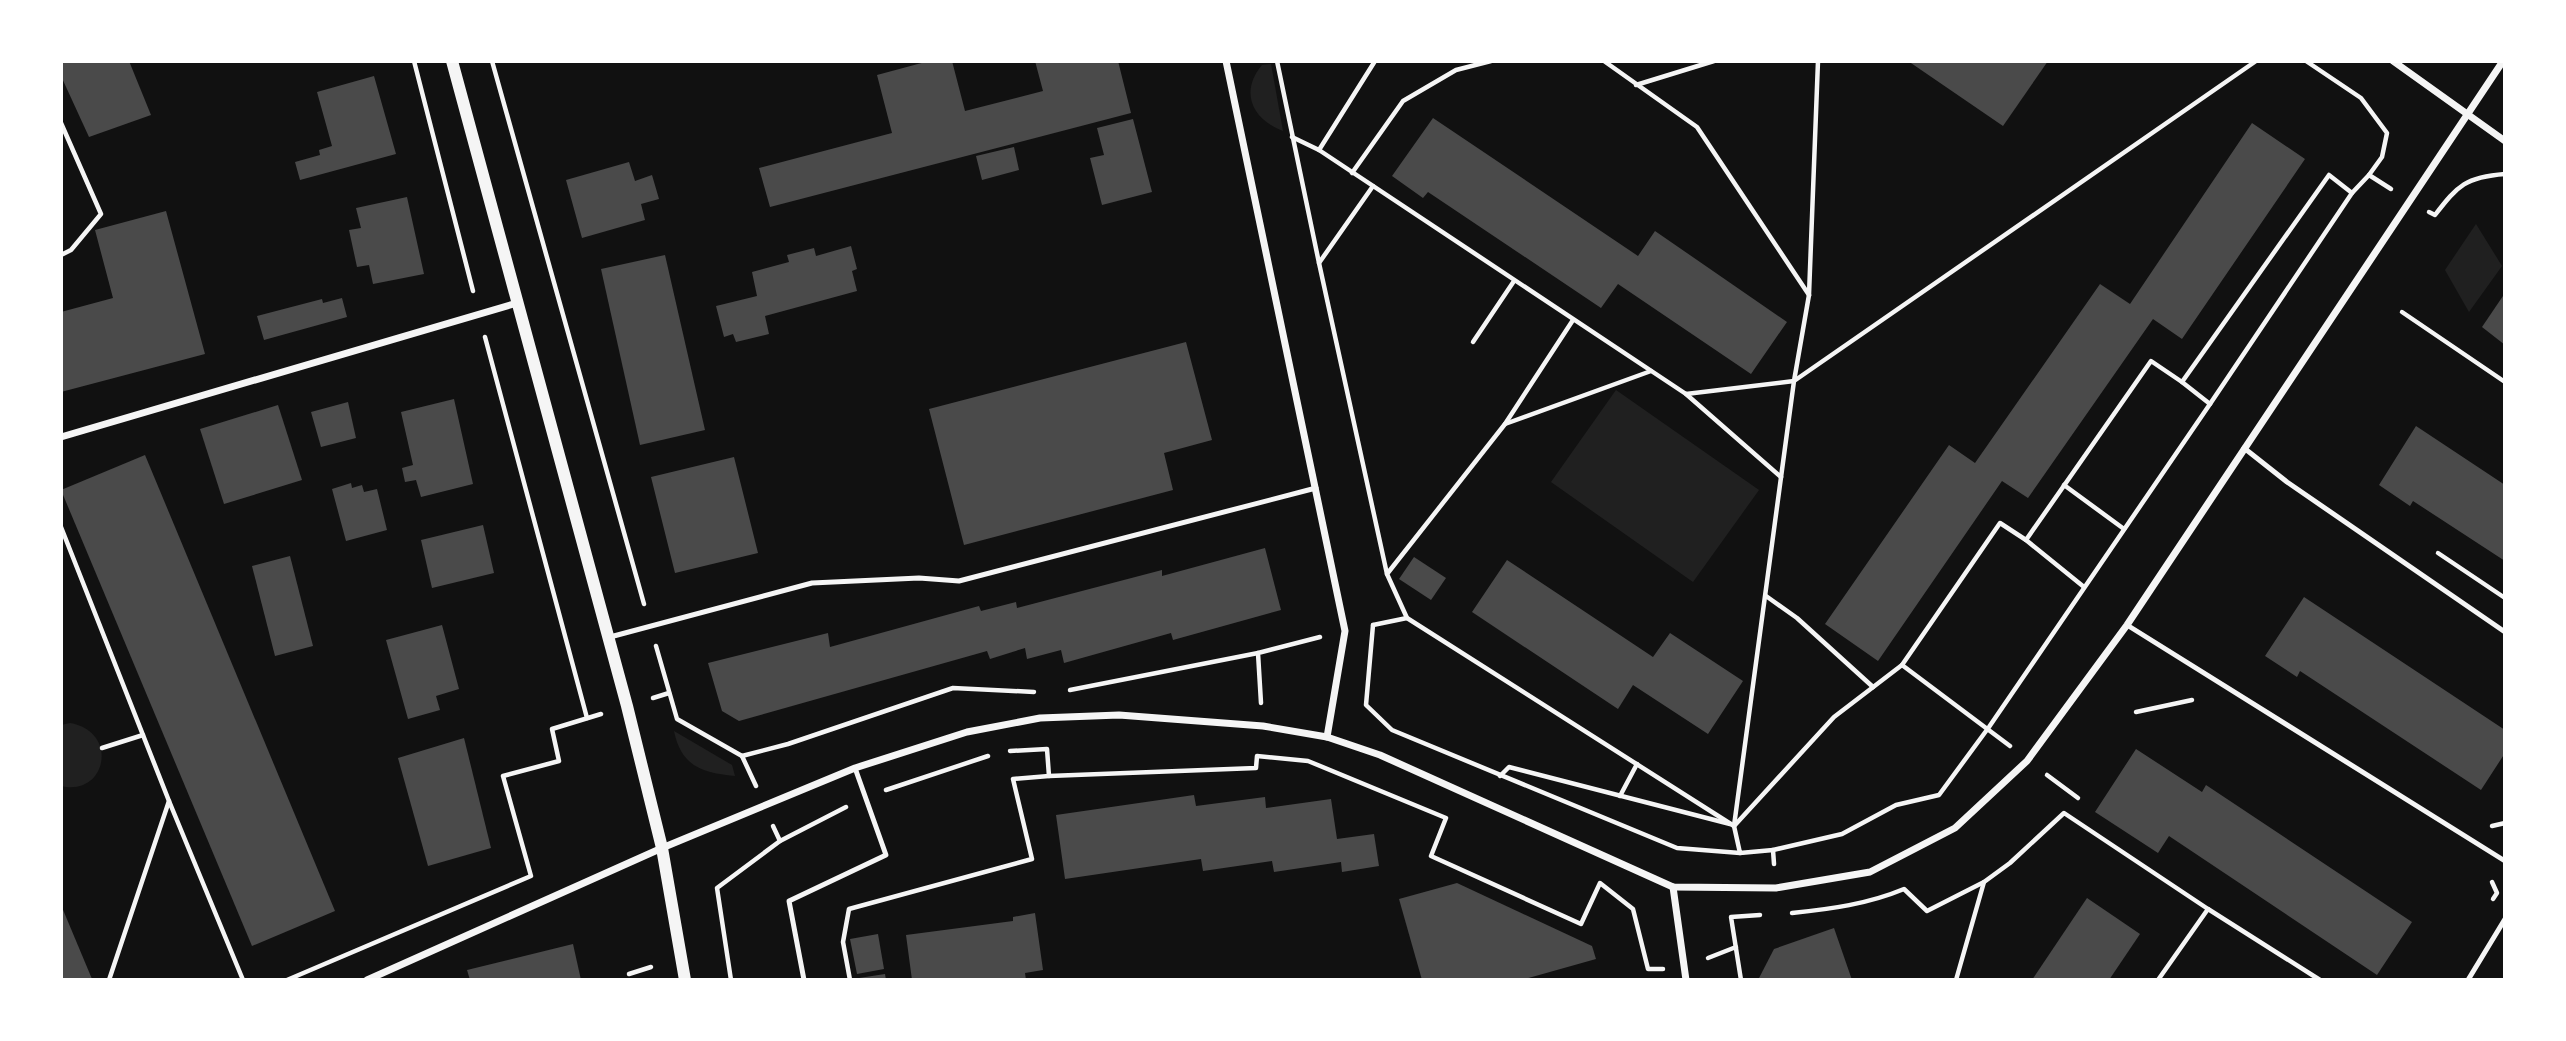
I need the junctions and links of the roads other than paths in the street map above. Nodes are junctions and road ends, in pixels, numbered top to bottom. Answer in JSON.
{"nodes":[{"id":1,"x":453,"y":61,"type":"edge"},
{"id":2,"x":1226,"y":61,"type":"edge"},
{"id":3,"x":2393,"y":61,"type":"edge"},
{"id":4,"x":2503,"y":61,"type":"edge"},
{"id":5,"x":2467,"y":113,"type":"junction"},
{"id":6,"x":2505,"y":141,"type":"edge"},
{"id":7,"x":517,"y":303,"type":"junction"},
{"id":8,"x":61,"y":437,"type":"edge"},
{"id":9,"x":2244,"y":448,"type":"junction"},
{"id":10,"x":1316,"y":488,"type":"junction"},
{"id":11,"x":2127,"y":625,"type":"junction"},
{"id":12,"x":2505,"y":632,"type":"edge"},
{"id":13,"x":609,"y":637,"type":"junction"},
{"id":14,"x":1327,"y":737,"type":"junction"},
{"id":15,"x":856,"y":768,"type":"junction"},
{"id":16,"x":662,"y":848,"type":"junction"},
{"id":17,"x":2505,"y":861,"type":"edge"},
{"id":18,"x":1673,"y":887,"type":"junction"},
{"id":19,"x":2505,"y":919,"type":"edge"},
{"id":20,"x":367,"y":980,"type":"edge"},
{"id":21,"x":685,"y":980,"type":"edge"},
{"id":22,"x":804,"y":980,"type":"edge"},
{"id":23,"x":1686,"y":980,"type":"edge"},
{"id":24,"x":2468,"y":980,"type":"edge"}],
"edges":[{"from":1,"to":7,"type":"street"},
{"from":2,"to":10,"type":"street"},
{"from":3,"to":5,"type":"street"},
{"from":4,"to":5,"type":"street"},
{"from":5,"to":6,"type":"street"},
{"from":5,"to":9,"type":"street"},
{"from":7,"to":8,"type":"street"},
{"from":7,"to":13,"type":"street"},
{"from":9,"to":11,"type":"street"},
{"from":9,"to":12,"type":"lane"},
{"from":10,"to":13,"type":"lane"},
{"from":10,"to":14,"type":"street"},
{"from":11,"to":17,"type":"lane"},
{"from":11,"to":18,"type":"street"},
{"from":13,"to":16,"type":"street"},
{"from":14,"to":15,"type":"street"},
{"from":14,"to":18,"type":"street"},
{"from":15,"to":16,"type":"street"},
{"from":15,"to":22,"type":"lane"},
{"from":16,"to":20,"type":"street"},
{"from":16,"to":21,"type":"street"},
{"from":18,"to":23,"type":"street"},
{"from":19,"to":24,"type":"lane"}]}
